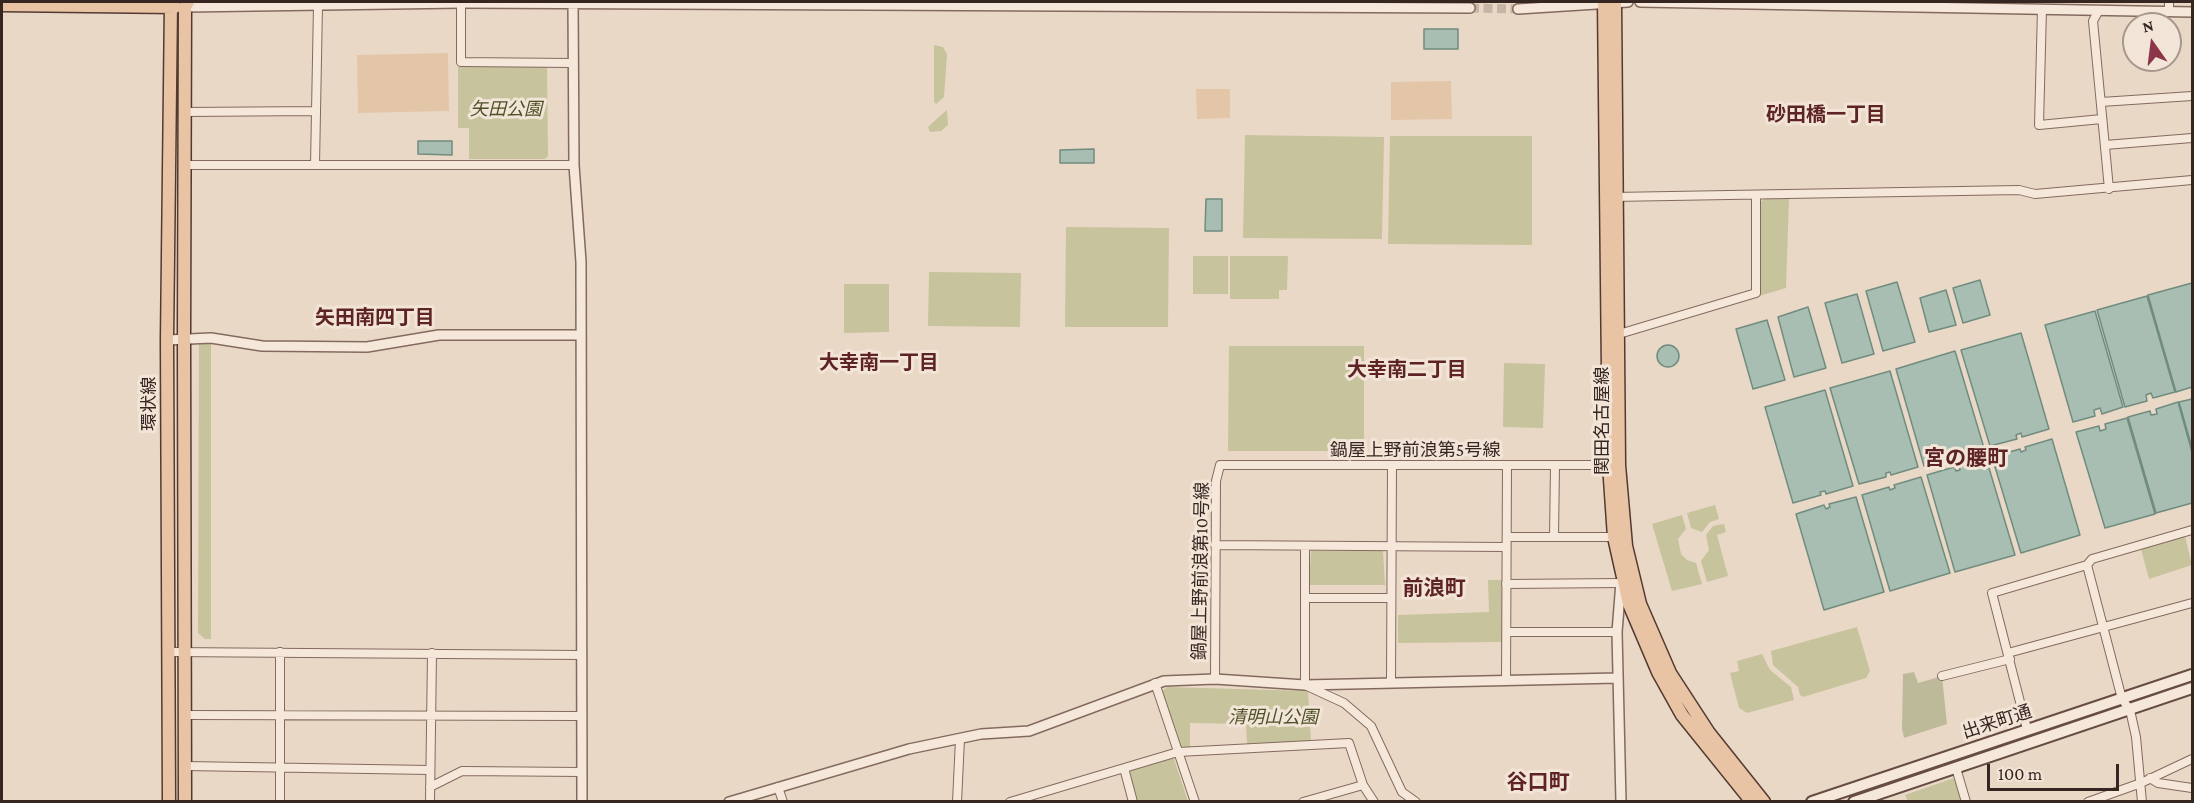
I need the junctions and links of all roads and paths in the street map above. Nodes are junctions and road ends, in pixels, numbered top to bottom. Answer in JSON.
{"nodes":[{"id":1,"x":1613,"y":2,"type":"edge"},
{"id":2,"x":1640,"y":2,"type":"edge"},
{"id":3,"x":461,"y":3,"type":"junction"},
{"id":4,"x":573,"y":3,"type":"edge"},
{"id":5,"x":170,"y":4,"type":"edge"},
{"id":6,"x":187,"y":4,"type":"edge"},
{"id":7,"x":318,"y":4,"type":"junction"},
{"id":8,"x":837,"y":4,"type":"edge"},
{"id":9,"x":1156,"y":4,"type":"edge"},
{"id":10,"x":2,"y":5,"type":"edge"},
{"id":11,"x":2021,"y":5,"type":"edge"},
{"id":12,"x":2169,"y":6,"type":"edge"},
{"id":13,"x":1470,"y":8,"type":"dead end"},
{"id":14,"x":1518,"y":9,"type":"tunnel mouth"},
{"id":15,"x":2042,"y":9,"type":"junction"},
{"id":16,"x":2099,"y":10,"type":"junction"},
{"id":17,"x":2193,"y":12,"type":"edge"},
{"id":18,"x":572,"y":63,"type":"junction"},
{"id":19,"x":2193,"y":96,"type":"edge"},
{"id":20,"x":2101,"y":102,"type":"junction"},
{"id":21,"x":316,"y":111,"type":"junction"},
{"id":22,"x":185,"y":112,"type":"junction"},
{"id":23,"x":2102,"y":119,"type":"junction"},
{"id":24,"x":2193,"y":138,"type":"edge"},
{"id":25,"x":2105,"y":145,"type":"junction"},
{"id":26,"x":185,"y":165,"type":"junction"},
{"id":27,"x":315,"y":165,"type":"junction"},
{"id":28,"x":574,"y":165,"type":"junction"},
{"id":29,"x":2193,"y":180,"type":"edge"},
{"id":30,"x":2109,"y":189,"type":"junction"},
{"id":31,"x":1756,"y":195,"type":"junction"},
{"id":32,"x":1612,"y":197,"type":"junction"},
{"id":33,"x":1619,"y":334,"type":"junction"},
{"id":34,"x":581,"y":335,"type":"junction"},
{"id":35,"x":184,"y":338,"type":"junction"},
{"id":36,"x":167,"y":340,"type":"junction"},
{"id":37,"x":1220,"y":465,"type":"joint"},
{"id":38,"x":1392,"y":465,"type":"junction"},
{"id":39,"x":1507,"y":465,"type":"junction"},
{"id":40,"x":1555,"y":465,"type":"junction"},
{"id":41,"x":1614,"y":465,"type":"junction"},
{"id":42,"x":2193,"y":530,"type":"edge"},
{"id":43,"x":1507,"y":537,"type":"junction"},
{"id":44,"x":1554,"y":537,"type":"junction"},
{"id":45,"x":1614,"y":537,"type":"junction"},
{"id":46,"x":1215,"y":545,"type":"junction"},
{"id":47,"x":1305,"y":546,"type":"junction"},
{"id":48,"x":1392,"y":546,"type":"junction"},
{"id":49,"x":1506,"y":547,"type":"junction"},
{"id":50,"x":2087,"y":565,"type":"junction"},
{"id":51,"x":1625,"y":576,"type":"junction"},
{"id":52,"x":1506,"y":584,"type":"junction"},
{"id":53,"x":1306,"y":598,"type":"junction"},
{"id":54,"x":1391,"y":598,"type":"junction"},
{"id":55,"x":2193,"y":603,"type":"edge"},
{"id":56,"x":2104,"y":629,"type":"junction"},
{"id":57,"x":1507,"y":632,"type":"junction"},
{"id":58,"x":1617,"y":632,"type":"junction"},
{"id":59,"x":185,"y":651,"type":"junction"},
{"id":60,"x":169,"y":652,"type":"junction"},
{"id":61,"x":280,"y":652,"type":"junction"},
{"id":62,"x":432,"y":653,"type":"junction"},
{"id":63,"x":582,"y":655,"type":"junction"},
{"id":64,"x":2009,"y":656,"type":"junction"},
{"id":65,"x":2193,"y":675,"type":"edge"},
{"id":66,"x":1942,"y":676,"type":"dead end"},
{"id":67,"x":1617,"y":678,"type":"junction"},
{"id":68,"x":1215,"y":679,"type":"junction"},
{"id":69,"x":1506,"y":681,"type":"junction"},
{"id":70,"x":1391,"y":682,"type":"junction"},
{"id":71,"x":1155,"y":683,"type":"junction"},
{"id":72,"x":1305,"y":685,"type":"junction"},
{"id":73,"x":2193,"y":688,"type":"edge"},
{"id":74,"x":2122,"y":699,"type":"junction"},
{"id":75,"x":2130,"y":710,"type":"junction"},
{"id":76,"x":279,"y":715,"type":"junction"},
{"id":77,"x":185,"y":716,"type":"junction"},
{"id":78,"x":430,"y":716,"type":"junction"},
{"id":79,"x":582,"y":716,"type":"junction"},
{"id":80,"x":2027,"y":729,"type":"junction"},
{"id":81,"x":960,"y":739,"type":"junction"},
{"id":82,"x":1178,"y":752,"type":"junction"},
{"id":83,"x":2193,"y":759,"type":"edge"},
{"id":84,"x":184,"y":766,"type":"junction"},
{"id":85,"x":280,"y":768,"type":"junction"},
{"id":86,"x":1124,"y":768,"type":"junction"},
{"id":87,"x":1956,"y":768,"type":"junction"},
{"id":88,"x":429,"y":770,"type":"junction"},
{"id":89,"x":582,"y":772,"type":"junction"},
{"id":90,"x":2150,"y":778,"type":"junction"},
{"id":91,"x":2141,"y":783,"type":"junction"},
{"id":92,"x":1363,"y":785,"type":"junction"},
{"id":93,"x":430,"y":787,"type":"junction"},
{"id":94,"x":778,"y":787,"type":"junction"},
{"id":95,"x":2193,"y":788,"type":"edge"},
{"id":96,"x":169,"y":801,"type":"edge"},
{"id":97,"x":185,"y":801,"type":"edge"},
{"id":98,"x":280,"y":801,"type":"edge"},
{"id":99,"x":430,"y":801,"type":"edge"},
{"id":100,"x":582,"y":801,"type":"edge"},
{"id":101,"x":729,"y":801,"type":"edge"},
{"id":102,"x":783,"y":801,"type":"edge"},
{"id":103,"x":957,"y":801,"type":"edge"},
{"id":104,"x":1010,"y":801,"type":"edge"},
{"id":105,"x":1133,"y":801,"type":"edge"},
{"id":106,"x":1195,"y":801,"type":"edge"},
{"id":107,"x":1303,"y":801,"type":"edge"},
{"id":108,"x":1374,"y":801,"type":"edge"},
{"id":109,"x":1416,"y":801,"type":"edge"},
{"id":110,"x":1621,"y":801,"type":"edge"},
{"id":111,"x":1752,"y":801,"type":"edge"},
{"id":112,"x":1764,"y":801,"type":"edge"},
{"id":113,"x":1812,"y":801,"type":"edge"},
{"id":114,"x":1854,"y":801,"type":"edge"},
{"id":115,"x":1966,"y":801,"type":"edge"},
{"id":116,"x":2088,"y":801,"type":"edge"},
{"id":117,"x":2142,"y":801,"type":"edge"}],
"edges":[{"from":1,"to":14,"type":"street"},
{"from":1,"to":32,"type":"main road","name":"関田名古屋線"},
{"from":2,"to":11,"type":"street"},
{"from":3,"to":4,"type":"street"},
{"from":3,"to":7,"type":"street"},
{"from":3,"to":18,"type":"street"},
{"from":4,"to":8,"type":"street"},
{"from":4,"to":18,"type":"street"},
{"from":5,"to":6,"type":"main road"},
{"from":5,"to":10,"type":"main road"},
{"from":5,"to":36,"type":"main road","name":"環状線"},
{"from":6,"to":7,"type":"street"},
{"from":6,"to":22,"type":"main road","name":"環状線"},
{"from":7,"to":21,"type":"street"},
{"from":8,"to":9,"type":"street"},
{"from":9,"to":13,"type":"street"},
{"from":11,"to":15,"type":"street"},
{"from":12,"to":16,"type":"street"},
{"from":12,"to":17,"type":"street"},
{"from":15,"to":16,"type":"street"},
{"from":15,"to":23,"type":"street"},
{"from":16,"to":20,"type":"street"},
{"from":18,"to":28,"type":"street"},
{"from":19,"to":20,"type":"street"},
{"from":20,"to":23,"type":"street"},
{"from":21,"to":22,"type":"street"},
{"from":21,"to":27,"type":"street"},
{"from":22,"to":26,"type":"main road","name":"環状線"},
{"from":23,"to":25,"type":"street"},
{"from":24,"to":25,"type":"street"},
{"from":25,"to":30,"type":"street"},
{"from":26,"to":27,"type":"street"},
{"from":26,"to":35,"type":"main road","name":"環状線"},
{"from":27,"to":28,"type":"street"},
{"from":28,"to":34,"type":"street"},
{"from":29,"to":30,"type":"street"},
{"from":30,"to":31,"type":"street"},
{"from":31,"to":32,"type":"street"},
{"from":31,"to":33,"type":"street"},
{"from":32,"to":33,"type":"main road","name":"関田名古屋線"},
{"from":32,"to":41,"type":"main road","name":"関田名古屋線"},
{"from":33,"to":41,"type":"main road","name":"関田名古屋線"},
{"from":34,"to":35,"type":"street"},
{"from":34,"to":63,"type":"street"},
{"from":35,"to":36,"type":"street"},
{"from":35,"to":59,"type":"main road","name":"環状線"},
{"from":36,"to":60,"type":"main road","name":"環状線"},
{"from":37,"to":38,"type":"street","name":"鍋屋上野前浪第5号線"},
{"from":37,"to":46,"type":"street","name":"鍋屋上野前浪第10号線"},
{"from":38,"to":39,"type":"street","name":"鍋屋上野前浪第5号線"},
{"from":38,"to":48,"type":"street"},
{"from":39,"to":40,"type":"street","name":"鍋屋上野前浪第5号線"},
{"from":39,"to":43,"type":"street"},
{"from":40,"to":41,"type":"street","name":"鍋屋上野前浪第5号線"},
{"from":40,"to":44,"type":"street"},
{"from":41,"to":45,"type":"main road","name":"関田名古屋線"},
{"from":41,"to":51,"type":"main road","name":"関田名古屋線"},
{"from":42,"to":50,"type":"street"},
{"from":43,"to":44,"type":"street"},
{"from":43,"to":49,"type":"street"},
{"from":44,"to":45,"type":"street"},
{"from":45,"to":51,"type":"main road","name":"関田名古屋線"},
{"from":46,"to":47,"type":"street"},
{"from":46,"to":68,"type":"street","name":"鍋屋上野前浪第10号線"},
{"from":47,"to":48,"type":"street"},
{"from":47,"to":53,"type":"street"},
{"from":48,"to":49,"type":"street"},
{"from":48,"to":54,"type":"street"},
{"from":49,"to":52,"type":"street"},
{"from":50,"to":56,"type":"street"},
{"from":50,"to":64,"type":"street"},
{"from":51,"to":52,"type":"street"},
{"from":51,"to":58,"type":"street"},
{"from":51,"to":111,"type":"main road","name":"関田名古屋線"},
{"from":51,"to":112,"type":"main road","name":"関田名古屋線"},
{"from":52,"to":57,"type":"street"},
{"from":53,"to":54,"type":"street"},
{"from":53,"to":72,"type":"street"},
{"from":54,"to":70,"type":"street"},
{"from":55,"to":56,"type":"street"},
{"from":56,"to":64,"type":"street"},
{"from":56,"to":74,"type":"street"},
{"from":57,"to":58,"type":"street"},
{"from":57,"to":69,"type":"street"},
{"from":58,"to":67,"type":"street"},
{"from":59,"to":60,"type":"street"},
{"from":59,"to":61,"type":"street"},
{"from":59,"to":77,"type":"main road","name":"環状線"},
{"from":60,"to":96,"type":"main road","name":"環状線"},
{"from":61,"to":62,"type":"street"},
{"from":61,"to":76,"type":"street"},
{"from":62,"to":63,"type":"street"},
{"from":62,"to":78,"type":"street"},
{"from":63,"to":79,"type":"street"},
{"from":64,"to":66,"type":"street"},
{"from":64,"to":80,"type":"street"},
{"from":65,"to":74,"type":"main road","name":"出来町通"},
{"from":67,"to":69,"type":"street"},
{"from":67,"to":110,"type":"street"},
{"from":68,"to":71,"type":"street"},
{"from":68,"to":72,"type":"street"},
{"from":69,"to":70,"type":"street"},
{"from":70,"to":72,"type":"street"},
{"from":71,"to":81,"type":"street"},
{"from":71,"to":82,"type":"street"},
{"from":72,"to":109,"type":"street"},
{"from":73,"to":75,"type":"main road","name":"出来町通"},
{"from":74,"to":75,"type":"street"},
{"from":74,"to":80,"type":"main road","name":"出来町通"},
{"from":75,"to":87,"type":"main road","name":"出来町通"},
{"from":75,"to":91,"type":"street"},
{"from":76,"to":77,"type":"street"},
{"from":76,"to":78,"type":"street"},
{"from":76,"to":85,"type":"street"},
{"from":77,"to":84,"type":"main road","name":"環状線"},
{"from":78,"to":79,"type":"street"},
{"from":78,"to":88,"type":"street"},
{"from":79,"to":89,"type":"street"},
{"from":80,"to":113,"type":"main road","name":"出来町通"},
{"from":81,"to":94,"type":"street"},
{"from":81,"to":103,"type":"street"},
{"from":82,"to":86,"type":"street"},
{"from":82,"to":92,"type":"street"},
{"from":82,"to":106,"type":"street"},
{"from":83,"to":90,"type":"street"},
{"from":84,"to":85,"type":"street"},
{"from":84,"to":97,"type":"main road","name":"環状線"},
{"from":85,"to":88,"type":"street"},
{"from":85,"to":98,"type":"street"},
{"from":86,"to":104,"type":"street"},
{"from":86,"to":105,"type":"street"},
{"from":87,"to":114,"type":"main road","name":"出来町通"},
{"from":87,"to":115,"type":"street"},
{"from":88,"to":93,"type":"street"},
{"from":89,"to":93,"type":"street"},
{"from":89,"to":100,"type":"street"},
{"from":90,"to":91,"type":"street"},
{"from":90,"to":95,"type":"street"},
{"from":91,"to":116,"type":"street"},
{"from":91,"to":117,"type":"street"},
{"from":92,"to":107,"type":"street"},
{"from":92,"to":108,"type":"street"},
{"from":93,"to":99,"type":"street"},
{"from":94,"to":101,"type":"street"},
{"from":94,"to":102,"type":"street"}]}
